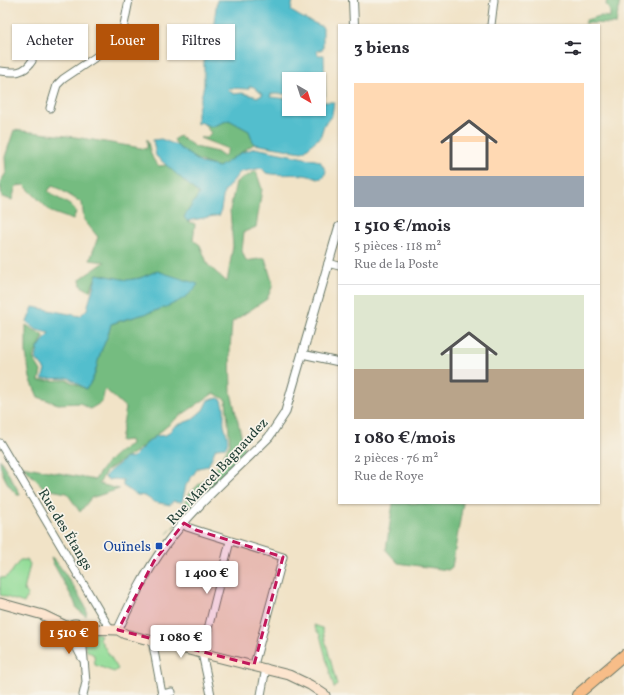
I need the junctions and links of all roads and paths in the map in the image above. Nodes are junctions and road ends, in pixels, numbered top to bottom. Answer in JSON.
{"nodes":[{"id":1,"x":129,"y":0,"type":"edge"},
{"id":2,"x":353,"y":0,"type":"edge"},
{"id":3,"x":494,"y":0,"type":"edge"},
{"id":4,"x":354,"y":24,"type":"edge"},
{"id":5,"x":491,"y":24,"type":"edge"},
{"id":6,"x":32,"y":61,"type":"dead end"},
{"id":7,"x":0,"y":71,"type":"edge"},
{"id":8,"x":50,"y":108,"type":"dead end"},
{"id":9,"x":338,"y":230,"type":"edge"},
{"id":10,"x":328,"y":263,"type":"junction"},
{"id":11,"x":338,"y":266,"type":"edge"},
{"id":12,"x":302,"y":354,"type":"junction"},
{"id":13,"x":338,"y":362,"type":"edge"},
{"id":14,"x":0,"y":443,"type":"edge"},
{"id":15,"x":184,"y":523,"type":"junction"},
{"id":16,"x":230,"y":541,"type":"junction"},
{"id":17,"x":0,"y":603,"type":"edge"},
{"id":18,"x":68,"y":627,"type":"junction"},
{"id":19,"x":114,"y":629,"type":"junction"},
{"id":20,"x":82,"y":633,"type":"junction"},
{"id":21,"x":72,"y":639,"type":"junction"},
{"id":22,"x":152,"y":640,"type":"junction"},
{"id":23,"x":202,"y":653,"type":"junction"},
{"id":24,"x":624,"y":655,"type":"edge"},
{"id":25,"x":83,"y":662,"type":"junction"},
{"id":26,"x":254,"y":665,"type":"junction"},
{"id":27,"x":266,"y":668,"type":"junction"},
{"id":28,"x":172,"y":692,"type":"dead end"},
{"id":29,"x":83,"y":695,"type":"edge"},
{"id":30,"x":211,"y":695,"type":"edge"},
{"id":31,"x":261,"y":695,"type":"edge"},
{"id":32,"x":325,"y":695,"type":"edge"},
{"id":33,"x":577,"y":695,"type":"edge"}],
"edges":[{"from":1,"to":8,"type":"street"},
{"from":2,"to":4,"type":"street"},
{"from":3,"to":5,"type":"street"},
{"from":6,"to":7,"type":"street"},
{"from":9,"to":10,"type":"street","name":"Rue Marcel Bagnaudez"},
{"from":10,"to":11,"type":"street"},
{"from":10,"to":12,"type":"street","name":"Rue Marcel Bagnaudez"},
{"from":12,"to":13,"type":"street"},
{"from":12,"to":15,"type":"street","name":"Rue Marcel Bagnaudez"},
{"from":14,"to":19,"type":"street","name":"Rue des Étangs"},
{"from":15,"to":16,"type":"street"},
{"from":15,"to":19,"type":"street","name":"Rue Marcel Bagnaudez"},
{"from":16,"to":23,"type":"street"},
{"from":16,"to":26,"type":"street"},
{"from":17,"to":18,"type":"main road"},
{"from":18,"to":20,"type":"main road"},
{"from":18,"to":21,"type":"main road"},
{"from":19,"to":20,"type":"main road"},
{"from":19,"to":22,"type":"main road"},
{"from":20,"to":21,"type":"main road"},
{"from":20,"to":25,"type":"street"},
{"from":21,"to":25,"type":"street"},
{"from":22,"to":23,"type":"main road"},
{"from":22,"to":28,"type":"street"},
{"from":23,"to":26,"type":"main road"},
{"from":23,"to":30,"type":"street"},
{"from":24,"to":33,"type":"main road"},
{"from":25,"to":29,"type":"street"},
{"from":26,"to":27,"type":"main road"},
{"from":27,"to":31,"type":"street"},
{"from":27,"to":32,"type":"main road"}]}
